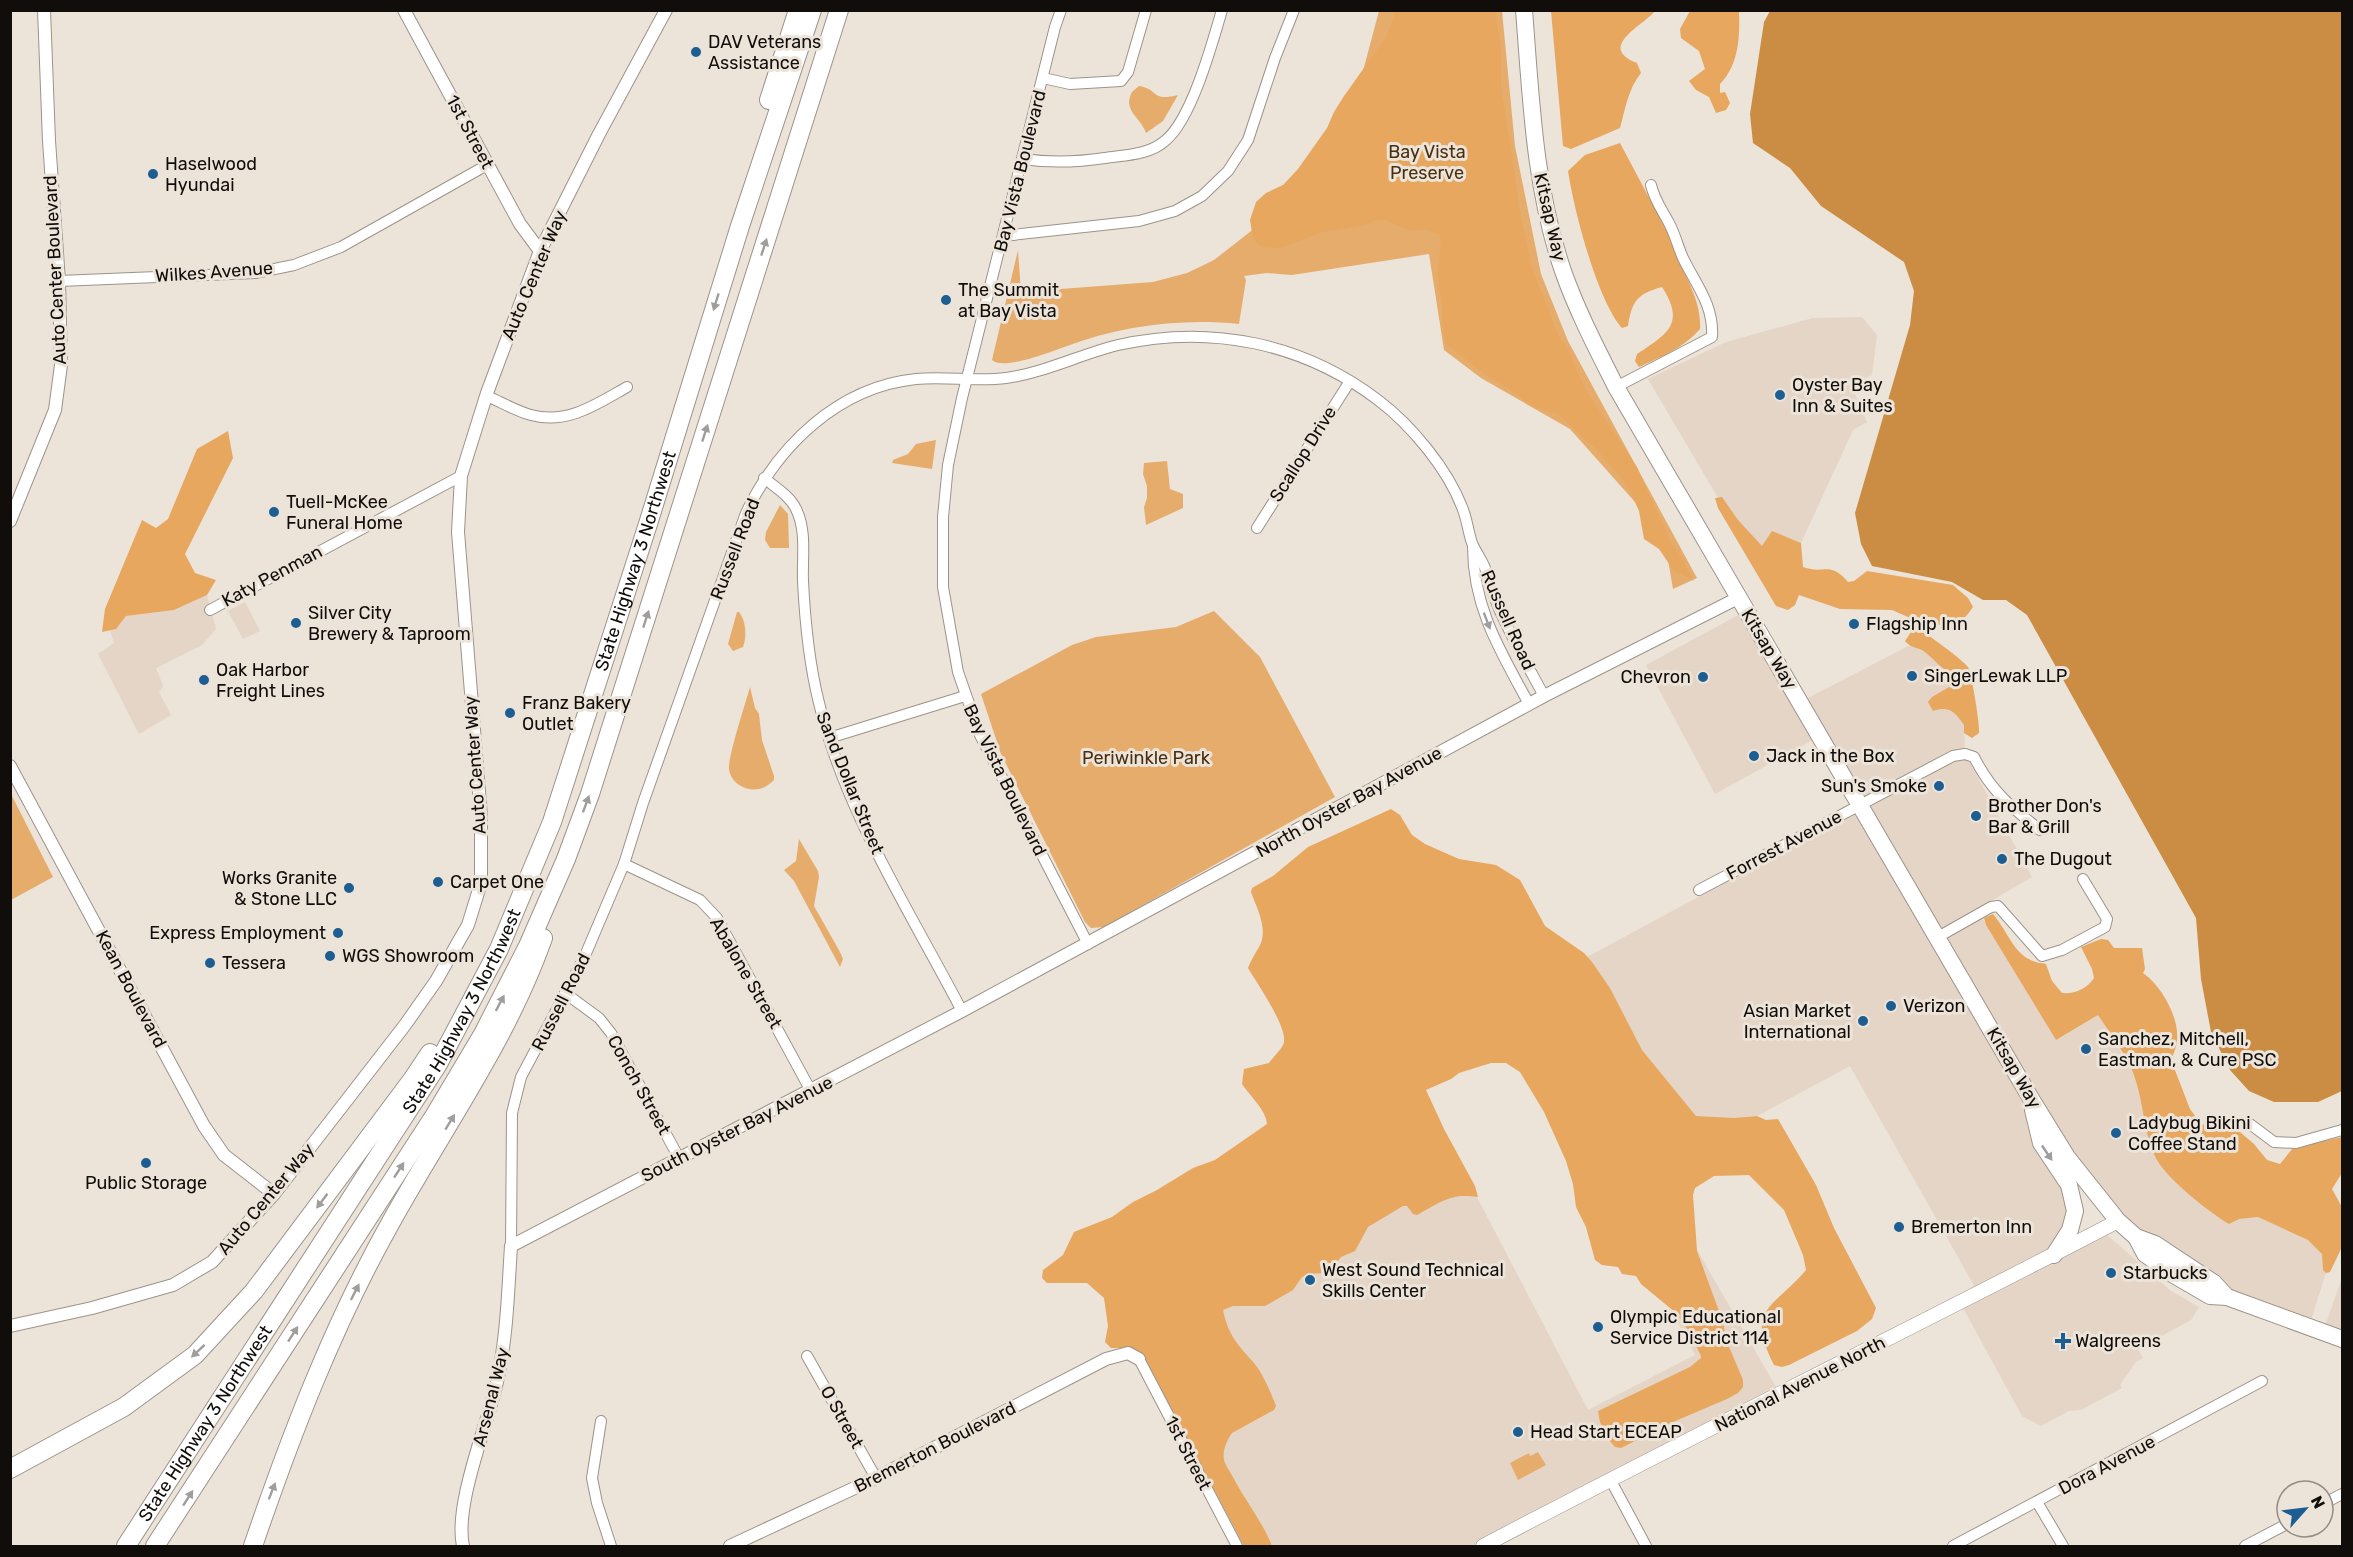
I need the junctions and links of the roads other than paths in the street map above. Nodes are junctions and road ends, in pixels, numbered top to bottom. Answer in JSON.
{"nodes":[{"id":1,"x":44,"y":10,"type":"edge"},
{"id":2,"x":404,"y":10,"type":"edge"},
{"id":3,"x":666,"y":10,"type":"edge"},
{"id":4,"x":798,"y":10,"type":"edge"},
{"id":5,"x":812,"y":10,"type":"edge"},
{"id":6,"x":839,"y":10,"type":"edge"},
{"id":7,"x":1061,"y":10,"type":"edge"},
{"id":8,"x":1146,"y":10,"type":"edge"},
{"id":9,"x":1222,"y":10,"type":"edge"},
{"id":10,"x":1294,"y":10,"type":"edge"},
{"id":11,"x":1524,"y":10,"type":"edge"},
{"id":12,"x":1043,"y":78,"type":"junction"},
{"id":13,"x":1023,"y":159,"type":"junction"},
{"id":14,"x":487,"y":165,"type":"junction"},
{"id":15,"x":1650,"y":185,"type":"dead end"},
{"id":16,"x":740,"y":226,"type":"junction"},
{"id":17,"x":1003,"y":236,"type":"junction"},
{"id":18,"x":540,"y":251,"type":"junction"},
{"id":19,"x":59,"y":281,"type":"junction"},
{"id":20,"x":968,"y":379,"type":"junction"},
{"id":21,"x":1350,"y":381,"type":"junction"},
{"id":22,"x":627,"y":387,"type":"dead end"},
{"id":23,"x":1616,"y":387,"type":"junction"},
{"id":24,"x":487,"y":396,"type":"junction"},
{"id":25,"x":461,"y":476,"type":"junction"},
{"id":26,"x":764,"y":478,"type":"junction"},
{"id":27,"x":10,"y":521,"type":"edge"},
{"id":28,"x":1257,"y":528,"type":"dead end"},
{"id":29,"x":1473,"y":544,"type":"junction"},
{"id":30,"x":1738,"y":598,"type":"junction"},
{"id":31,"x":210,"y":610,"type":"dead end"},
{"id":32,"x":964,"y":696,"type":"junction"},
{"id":33,"x":1544,"y":696,"type":"junction"},
{"id":34,"x":1529,"y":704,"type":"junction"},
{"id":35,"x":829,"y":738,"type":"junction"},
{"id":36,"x":10,"y":766,"type":"edge"},
{"id":37,"x":1861,"y":804,"type":"junction"},
{"id":38,"x":2040,"y":830,"type":"dead end"},
{"id":39,"x":566,"y":859,"type":"junction"},
{"id":40,"x":624,"y":864,"type":"junction"},
{"id":41,"x":2084,"y":879,"type":"dead end"},
{"id":42,"x":1699,"y":891,"type":"dead end"},
{"id":43,"x":517,"y":908,"type":"junction"},
{"id":44,"x":1938,"y":937,"type":"junction"},
{"id":45,"x":1088,"y":944,"type":"junction"},
{"id":46,"x":565,"y":993,"type":"junction"},
{"id":47,"x":962,"y":1011,"type":"junction"},
{"id":48,"x":811,"y":1091,"type":"junction"},
{"id":49,"x":2030,"y":1097,"type":"junction"},
{"id":50,"x":2250,"y":1124,"type":"dead end"},
{"id":51,"x":2343,"y":1130,"type":"edge"},
{"id":52,"x":679,"y":1158,"type":"junction"},
{"id":53,"x":274,"y":1194,"type":"junction"},
{"id":54,"x":2118,"y":1221,"type":"junction"},
{"id":55,"x":511,"y":1246,"type":"junction"},
{"id":56,"x":2054,"y":1255,"type":"junction"},
{"id":57,"x":10,"y":1326,"type":"edge"},
{"id":58,"x":2343,"y":1339,"type":"edge"},
{"id":59,"x":807,"y":1356,"type":"dead end"},
{"id":60,"x":1139,"y":1359,"type":"joint"},
{"id":61,"x":2262,"y":1382,"type":"dead end"},
{"id":62,"x":601,"y":1421,"type":"dead end"},
{"id":63,"x":13,"y":1467,"type":"edge"},
{"id":64,"x":876,"y":1478,"type":"junction"},
{"id":65,"x":1611,"y":1479,"type":"junction"},
{"id":66,"x":2037,"y":1503,"type":"junction"},
{"id":67,"x":2275,"y":1530,"type":"edge"},
{"id":68,"x":126,"y":1546,"type":"edge"},
{"id":69,"x":155,"y":1546,"type":"edge"},
{"id":70,"x":253,"y":1546,"type":"edge"},
{"id":71,"x":463,"y":1546,"type":"edge"},
{"id":72,"x":611,"y":1546,"type":"edge"},
{"id":73,"x":730,"y":1546,"type":"edge"},
{"id":74,"x":1237,"y":1546,"type":"edge"},
{"id":75,"x":1483,"y":1546,"type":"edge"},
{"id":76,"x":1646,"y":1546,"type":"edge"},
{"id":77,"x":1953,"y":1546,"type":"edge"},
{"id":78,"x":2063,"y":1546,"type":"edge"},
{"id":79,"x":2245,"y":1546,"type":"edge"}],
"edges":[{"from":1,"to":19,"type":"street","name":"Auto Center Boulevard"},
{"from":2,"to":14,"type":"street","name":"1st Street"},
{"from":3,"to":18,"type":"street","name":"Auto Center Way"},
{"from":4,"to":16,"type":"highway"},
{"from":5,"to":16,"type":"highway","name":"State Highway 3 Northwest"},
{"from":39,"to":6,"type":"highway","name":"State Highway 3 Northwest","one_way":true},
{"from":7,"to":12,"type":"street","name":"Bay Vista Boulevard"},
{"from":8,"to":12,"type":"street"},
{"from":9,"to":13,"type":"street"},
{"from":10,"to":17,"type":"street"},
{"from":11,"to":23,"type":"main road","name":"Kitsap Way"},
{"from":12,"to":13,"type":"street","name":"Bay Vista Boulevard"},
{"from":13,"to":17,"type":"street","name":"Bay Vista Boulevard"},
{"from":14,"to":18,"type":"street","name":"1st Street"},
{"from":14,"to":19,"type":"street","name":"Wilkes Avenue"},
{"from":15,"to":23,"type":"street"},
{"from":16,"to":43,"type":"highway","name":"State Highway 3 Northwest","one_way":true},
{"from":17,"to":20,"type":"street","name":"Bay Vista Boulevard"},
{"from":18,"to":24,"type":"street","name":"Auto Center Way"},
{"from":19,"to":27,"type":"street","name":"Auto Center Boulevard"},
{"from":20,"to":21,"type":"street","name":"Russell Road"},
{"from":20,"to":26,"type":"street","name":"Russell Road"},
{"from":20,"to":32,"type":"street","name":"Bay Vista Boulevard"},
{"from":21,"to":28,"type":"street","name":"Scallop Drive"},
{"from":21,"to":29,"type":"street","name":"Russell Road"},
{"from":22,"to":24,"type":"street"},
{"from":23,"to":30,"type":"main road","name":"Kitsap Way"},
{"from":24,"to":25,"type":"street","name":"Auto Center Way"},
{"from":25,"to":31,"type":"street","name":"Katy Penman"},
{"from":25,"to":53,"type":"street","name":"Auto Center Way"},
{"from":26,"to":35,"type":"street","name":"Sand Dollar Street"},
{"from":26,"to":40,"type":"street","name":"Russell Road"},
{"from":29,"to":33,"type":"street","name":"Russell Road"},
{"from":29,"to":34,"type":"street","name":"Russell Road","one_way":true},
{"from":30,"to":33,"type":"street","name":"North Oyster Bay Avenue"},
{"from":30,"to":37,"type":"main road","name":"Kitsap Way"},
{"from":32,"to":35,"type":"street"},
{"from":32,"to":45,"type":"street","name":"Bay Vista Boulevard"},
{"from":33,"to":34,"type":"street","name":"North Oyster Bay Avenue"},
{"from":34,"to":45,"type":"street","name":"North Oyster Bay Avenue"},
{"from":35,"to":47,"type":"street","name":"Sand Dollar Street"},
{"from":36,"to":53,"type":"street","name":"Kean Boulevard"},
{"from":37,"to":38,"type":"street","name":"Forrest Avenue"},
{"from":37,"to":42,"type":"street","name":"Forrest Avenue"},
{"from":37,"to":44,"type":"main road","name":"Kitsap Way"},
{"from":69,"to":39,"type":"highway","name":"State Highway 3 Northwest","one_way":true},
{"from":70,"to":39,"type":"highway","one_way":true},
{"from":40,"to":46,"type":"street","name":"Russell Road"},
{"from":40,"to":48,"type":"street","name":"Abalone Street"},
{"from":41,"to":44,"type":"street"},
{"from":43,"to":63,"type":"highway","one_way":true},
{"from":43,"to":68,"type":"highway","name":"State Highway 3 Northwest"},
{"from":44,"to":49,"type":"main road","name":"Kitsap Way"},
{"from":45,"to":47,"type":"street","name":"North Oyster Bay Avenue"},
{"from":46,"to":52,"type":"street","name":"Conch Street"},
{"from":46,"to":55,"type":"street","name":"Russell Road"},
{"from":47,"to":48,"type":"street","name":"South Oyster Bay Avenue"},
{"from":48,"to":52,"type":"street","name":"South Oyster Bay Avenue"},
{"from":49,"to":54,"type":"main road","name":"Kitsap Way"},
{"from":49,"to":56,"type":"main road","one_way":true},
{"from":50,"to":51,"type":"street"},
{"from":52,"to":55,"type":"street","name":"South Oyster Bay Avenue"},
{"from":53,"to":57,"type":"street","name":"Auto Center Way"},
{"from":54,"to":56,"type":"main road","name":"National Avenue North"},
{"from":54,"to":58,"type":"main road","name":"Kitsap Way"},
{"from":55,"to":71,"type":"street","name":"Arsenal Way"},
{"from":56,"to":65,"type":"main road","name":"National Avenue North"},
{"from":59,"to":64,"type":"street","name":"O Street"},
{"from":60,"to":64,"type":"street","name":"Bremerton Boulevard"},
{"from":60,"to":74,"type":"street","name":"1st Street"},
{"from":61,"to":66,"type":"street","name":"Dora Avenue"},
{"from":62,"to":72,"type":"street"},
{"from":64,"to":73,"type":"street","name":"Bremerton Boulevard"},
{"from":65,"to":75,"type":"main road","name":"National Avenue North"},
{"from":65,"to":76,"type":"street"},
{"from":66,"to":77,"type":"street","name":"Dora Avenue"},
{"from":66,"to":78,"type":"street"},
{"from":67,"to":79,"type":"street"}]}
